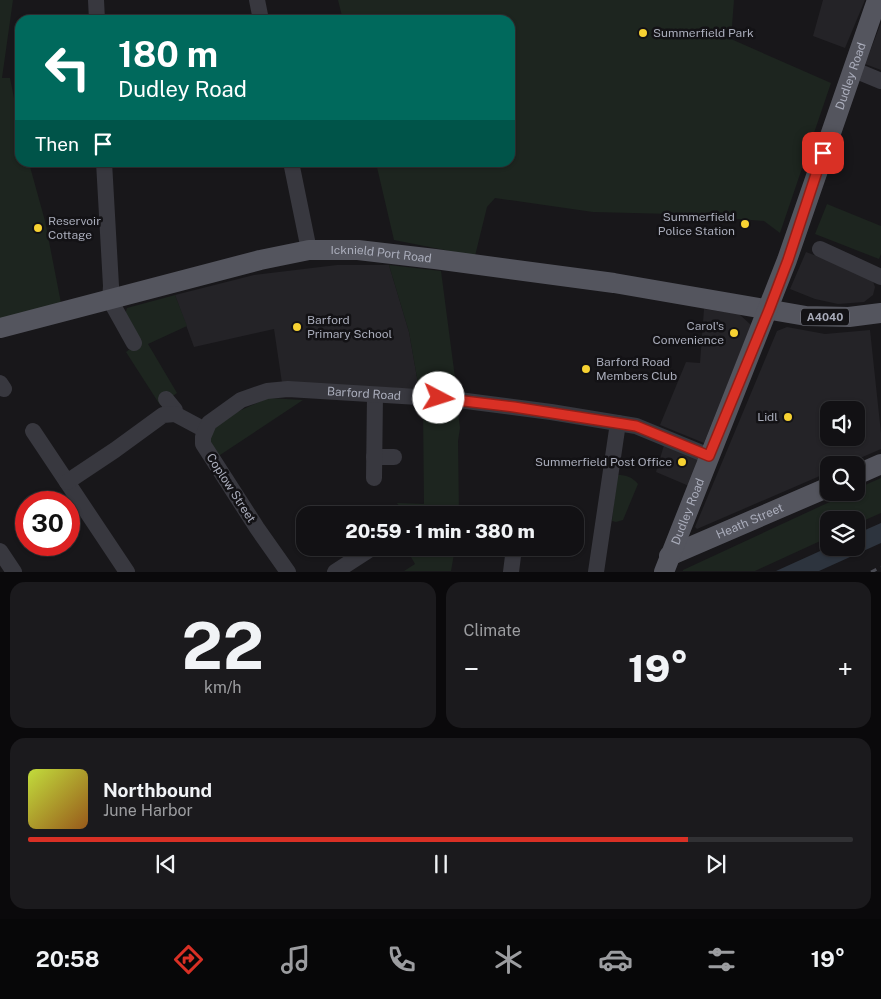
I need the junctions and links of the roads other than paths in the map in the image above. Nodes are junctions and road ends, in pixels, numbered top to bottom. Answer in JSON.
{"nodes":[{"id":1,"x":96,"y":0,"type":"edge"},
{"id":2,"x":257,"y":0,"type":"edge"},
{"id":3,"x":876,"y":1,"type":"edge"},
{"id":4,"x":97,"y":15,"type":"edge"},
{"id":5,"x":260,"y":15,"type":"edge"},
{"id":6,"x":852,"y":69,"type":"junction"},
{"id":7,"x":881,"y":81,"type":"edge"},
{"id":8,"x":104,"y":167,"type":"edge"},
{"id":9,"x":292,"y":167,"type":"edge"},
{"id":10,"x":820,"y":248,"type":"dead end"},
{"id":11,"x":309,"y":250,"type":"junction"},
{"id":12,"x":879,"y":279,"type":"edge"},
{"id":13,"x":110,"y":300,"type":"junction"},
{"id":14,"x":769,"y":310,"type":"junction"},
{"id":15,"x":881,"y":312,"type":"edge"},
{"id":16,"x":0,"y":328,"type":"edge"},
{"id":17,"x":134,"y":343,"type":"dead end"},
{"id":18,"x":375,"y":395,"type":"junction"},
{"id":19,"x":166,"y":399,"type":"dead end"},
{"id":20,"x":175,"y":414,"type":"junction"},
{"id":21,"x":618,"y":423,"type":"junction"},
{"id":22,"x":205,"y":430,"type":"junction"},
{"id":23,"x":33,"y":431,"type":"dead end"},
{"id":24,"x":709,"y":456,"type":"junction"},
{"id":25,"x":374,"y":457,"type":"junction"},
{"id":26,"x":394,"y":457,"type":"dead end"},
{"id":27,"x":881,"y":464,"type":"edge"},
{"id":28,"x":865,"y":471,"type":"edge"},
{"id":29,"x":374,"y":478,"type":"dead end"},
{"id":30,"x":67,"y":482,"type":"junction"},
{"id":31,"x":820,"y":491,"type":"edge"},
{"id":32,"x":0,"y":551,"type":"edge"},
{"id":33,"x":360,"y":556,"type":"edge"},
{"id":34,"x":513,"y":556,"type":"edge"},
{"id":35,"x":666,"y":564,"type":"edge"},
{"id":36,"x":14,"y":572,"type":"edge"},
{"id":37,"x":126,"y":572,"type":"edge"},
{"id":38,"x":288,"y":572,"type":"edge"},
{"id":39,"x":335,"y":572,"type":"edge"},
{"id":40,"x":511,"y":572,"type":"edge"},
{"id":41,"x":596,"y":572,"type":"edge"}],
"edges":[{"from":1,"to":4,"type":"street"},
{"from":2,"to":5,"type":"street"},
{"from":3,"to":6,"type":"main road","name":"Dudley Road"},
{"from":6,"to":7,"type":"street"},
{"from":6,"to":14,"type":"main road","name":"Dudley Road"},
{"from":8,"to":13,"type":"street"},
{"from":9,"to":11,"type":"street"},
{"from":10,"to":12,"type":"street"},
{"from":11,"to":13,"type":"main road","name":"Icknield Port Road"},
{"from":11,"to":14,"type":"main road","name":"Icknield Port Road"},
{"from":13,"to":16,"type":"main road","name":"Icknield Port Road"},
{"from":13,"to":17,"type":"street"},
{"from":14,"to":15,"type":"main road","number":"A4040"},
{"from":14,"to":24,"type":"main road","name":"Dudley Road"},
{"from":18,"to":21,"type":"street","name":"Barford Road"},
{"from":18,"to":22,"type":"street","name":"Barford Road"},
{"from":18,"to":25,"type":"street"},
{"from":19,"to":20,"type":"street"},
{"from":20,"to":22,"type":"street"},
{"from":20,"to":30,"type":"street"},
{"from":21,"to":24,"type":"street","name":"Barford Road"},
{"from":21,"to":41,"type":"street"},
{"from":22,"to":38,"type":"street","name":"Coplow Street"},
{"from":23,"to":30,"type":"street"},
{"from":24,"to":35,"type":"main road","name":"Dudley Road"},
{"from":25,"to":26,"type":"street"},
{"from":25,"to":29,"type":"street"},
{"from":27,"to":28,"type":"main road"},
{"from":30,"to":37,"type":"street"},
{"from":31,"to":35,"type":"main road","name":"Heath Street"},
{"from":32,"to":36,"type":"street"},
{"from":33,"to":39,"type":"street"},
{"from":34,"to":40,"type":"street"}]}
